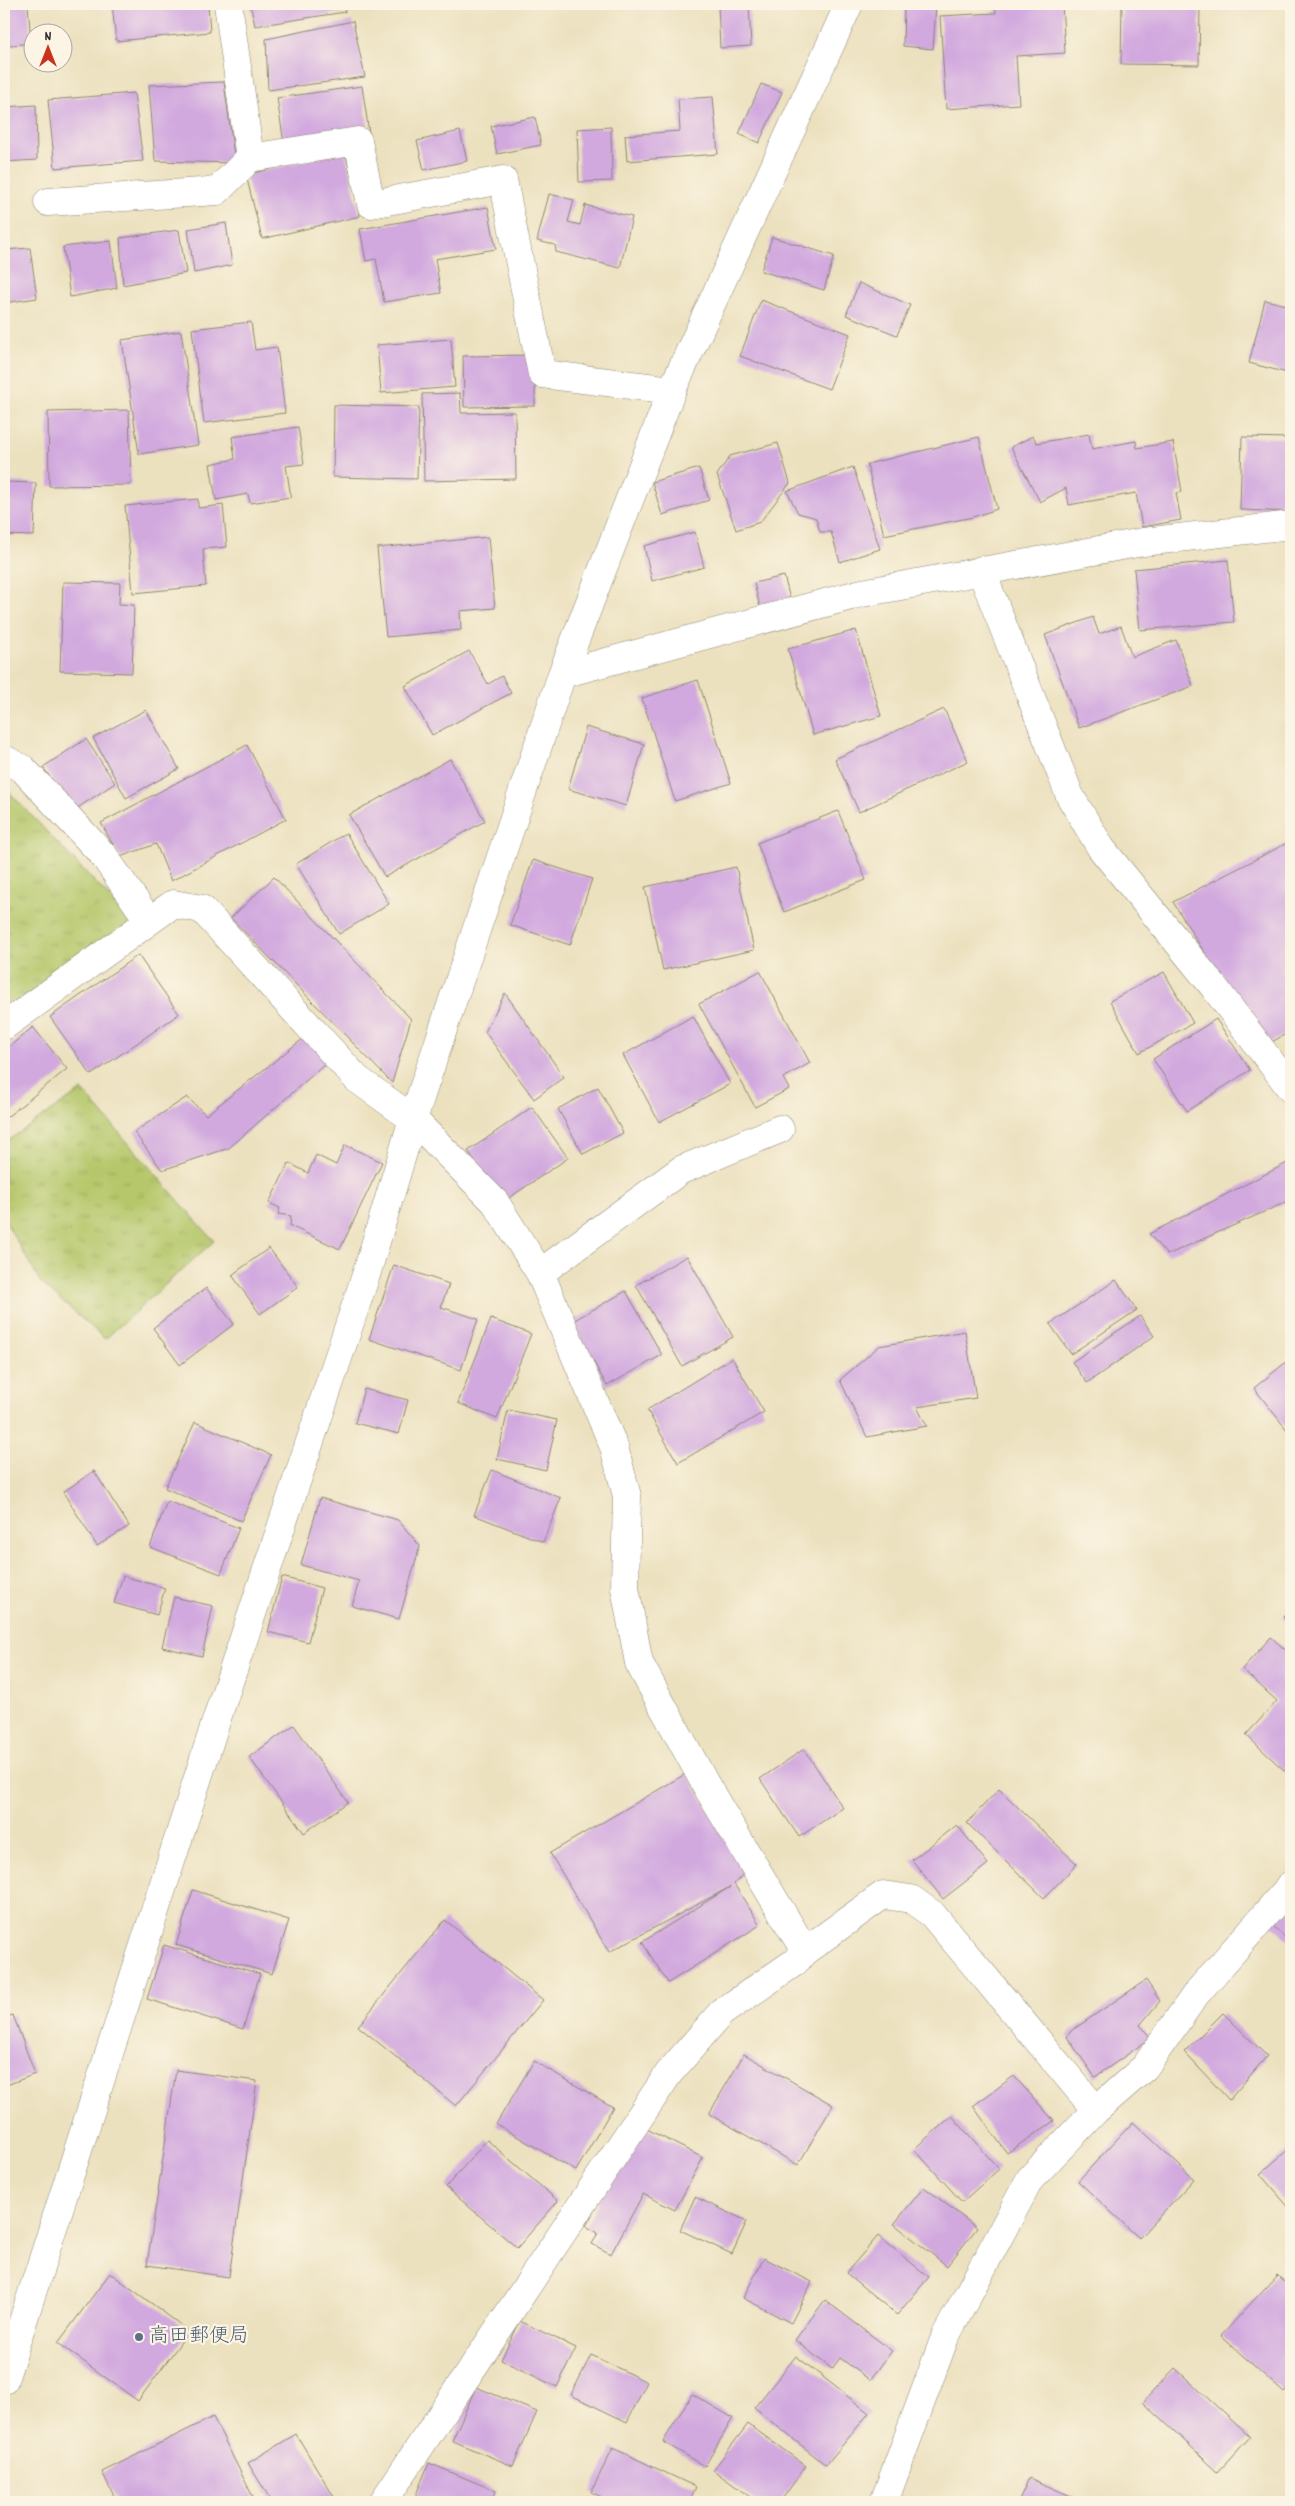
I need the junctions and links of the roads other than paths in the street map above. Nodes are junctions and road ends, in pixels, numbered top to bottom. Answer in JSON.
{"nodes":[{"id":1,"x":228,"y":4,"type":"edge"},
{"id":2,"x":849,"y":4,"type":"edge"},
{"id":3,"x":250,"y":158,"type":"junction"},
{"id":4,"x":48,"y":202,"type":"dead end"},
{"id":5,"x":672,"y":390,"type":"junction"},
{"id":6,"x":1291,"y":526,"type":"edge"},
{"id":7,"x":981,"y":570,"type":"junction"},
{"id":8,"x":562,"y":674,"type":"junction"},
{"id":9,"x":4,"y":759,"type":"edge"},
{"id":10,"x":149,"y":921,"type":"junction"},
{"id":11,"x":4,"y":1026,"type":"edge"},
{"id":12,"x":1291,"y":1089,"type":"edge"},
{"id":13,"x":413,"y":1119,"type":"junction"},
{"id":14,"x":780,"y":1128,"type":"dead end"},
{"id":15,"x":540,"y":1273,"type":"junction"},
{"id":16,"x":1291,"y":1885,"type":"edge"},
{"id":17,"x":805,"y":1951,"type":"junction"},
{"id":18,"x":1096,"y":2110,"type":"junction"},
{"id":19,"x":4,"y":2380,"type":"edge"},
{"id":20,"x":382,"y":2502,"type":"edge"},
{"id":21,"x":884,"y":2502,"type":"edge"}],
"edges":[{"from":1,"to":3,"type":"street"},
{"from":2,"to":5,"type":"street"},
{"from":3,"to":4,"type":"street"},
{"from":3,"to":5,"type":"street"},
{"from":5,"to":8,"type":"street"},
{"from":6,"to":7,"type":"street"},
{"from":7,"to":8,"type":"street"},
{"from":7,"to":12,"type":"street"},
{"from":8,"to":13,"type":"street"},
{"from":9,"to":10,"type":"street"},
{"from":10,"to":11,"type":"street"},
{"from":10,"to":13,"type":"street"},
{"from":13,"to":15,"type":"street"},
{"from":13,"to":19,"type":"street"},
{"from":14,"to":15,"type":"street"},
{"from":15,"to":17,"type":"street"},
{"from":16,"to":18,"type":"street"},
{"from":17,"to":18,"type":"street"},
{"from":17,"to":20,"type":"street"},
{"from":18,"to":21,"type":"street"}]}
